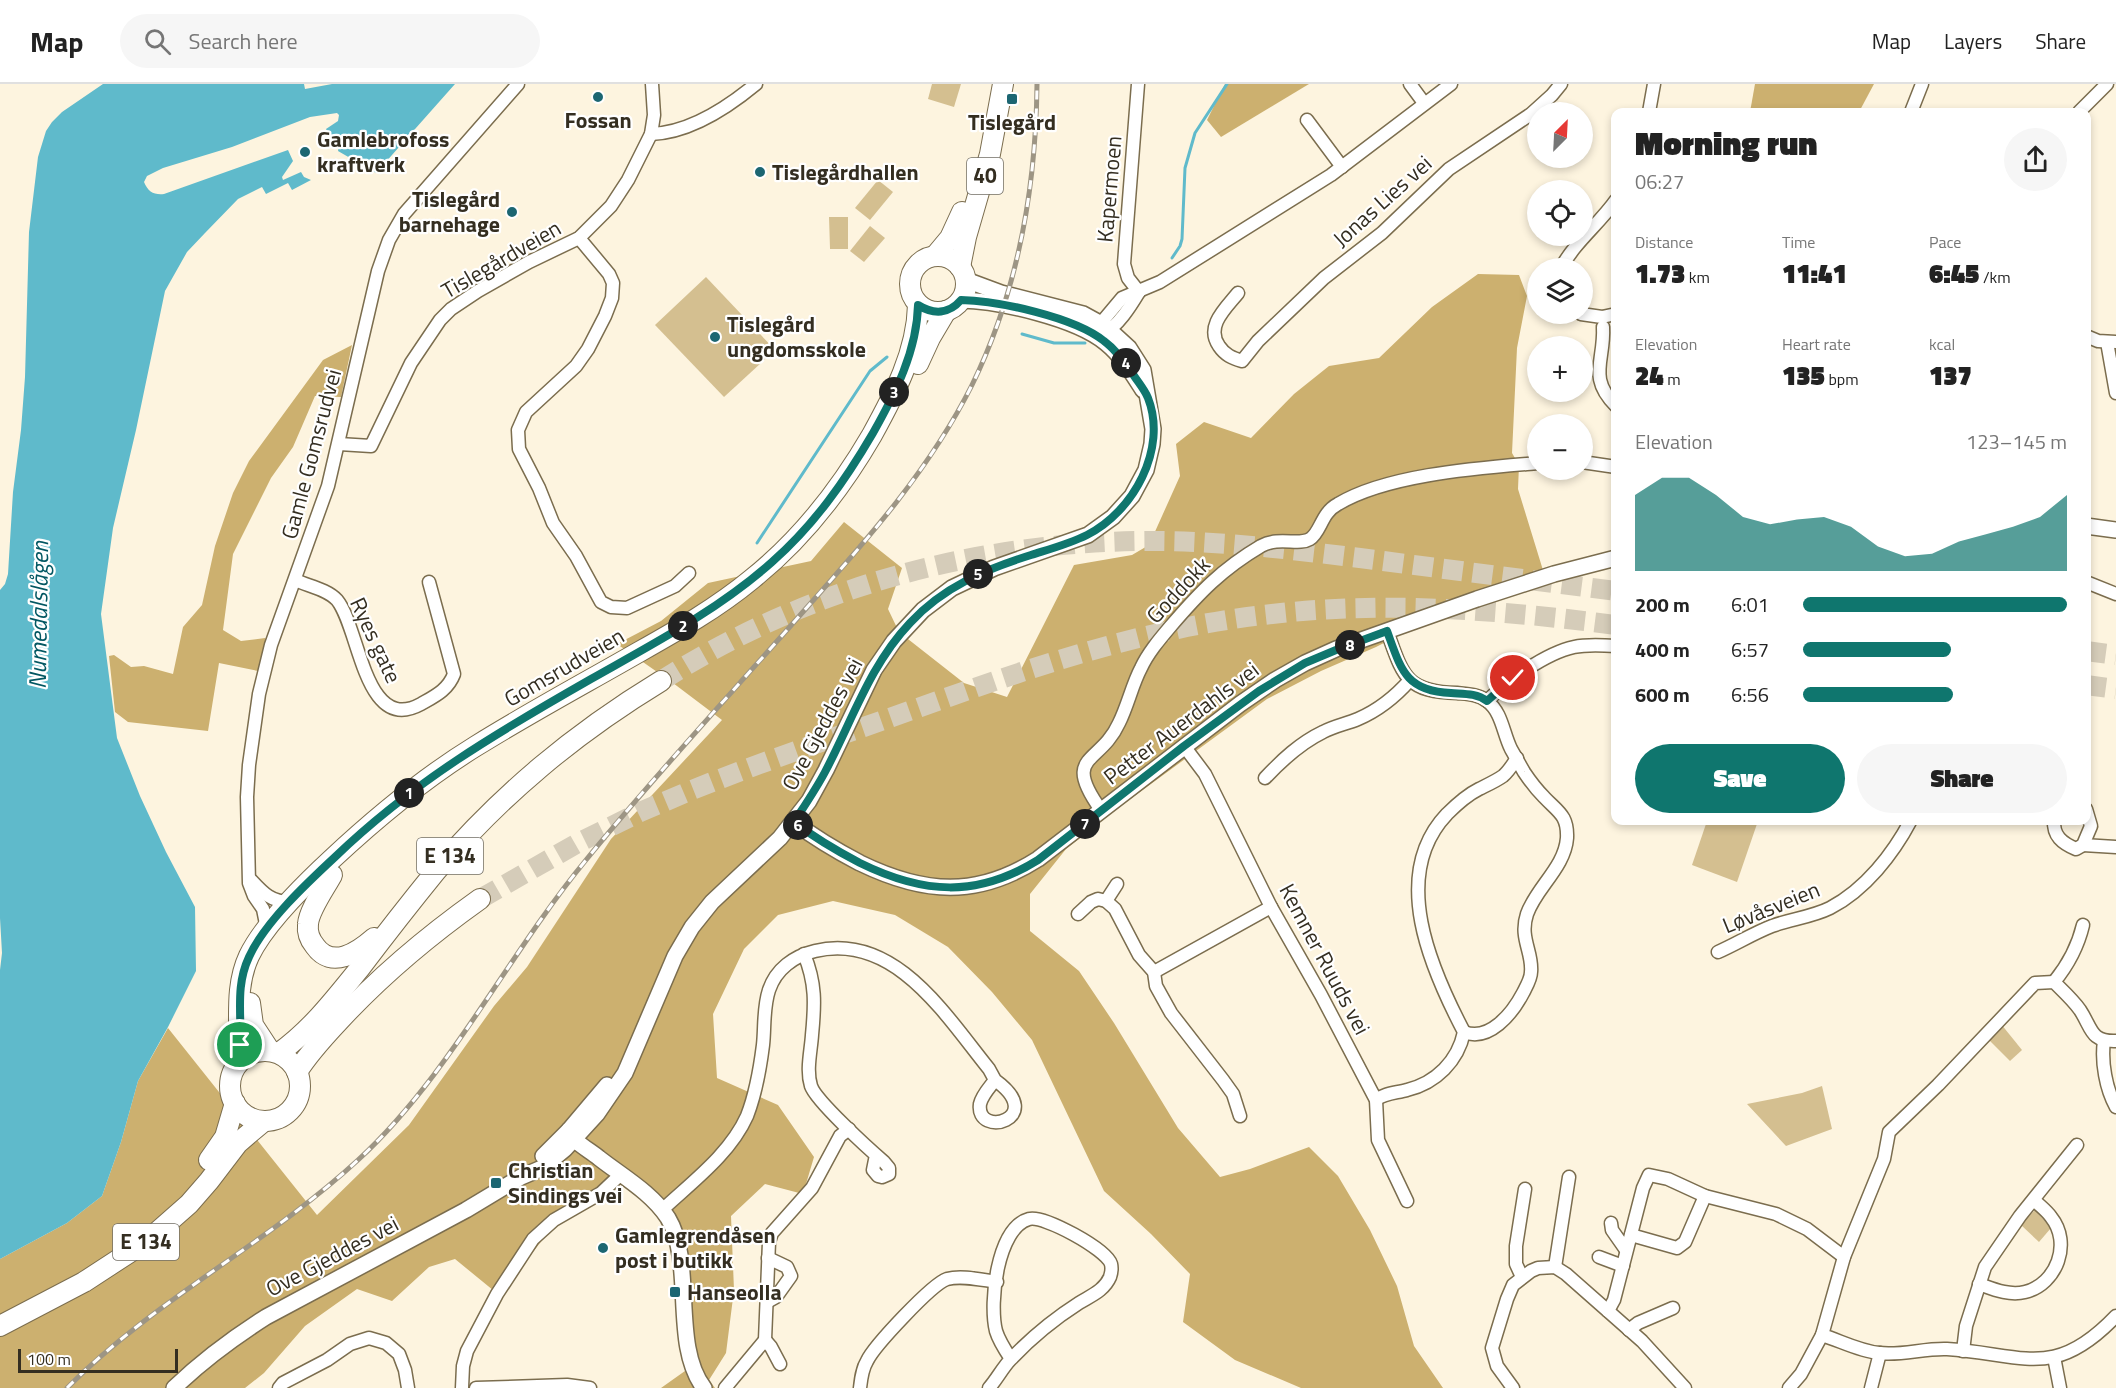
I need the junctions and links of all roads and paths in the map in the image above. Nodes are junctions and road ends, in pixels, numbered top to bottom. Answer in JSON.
{"nodes":[{"id":1,"x":518,"y":84,"type":"edge"},
{"id":2,"x":652,"y":84,"type":"edge"},
{"id":3,"x":756,"y":84,"type":"edge"},
{"id":4,"x":992,"y":84,"type":"edge"},
{"id":5,"x":1003,"y":84,"type":"edge"},
{"id":6,"x":1138,"y":84,"type":"edge"},
{"id":7,"x":1410,"y":84,"type":"edge"},
{"id":8,"x":1451,"y":84,"type":"edge"},
{"id":9,"x":1561,"y":84,"type":"edge"},
{"id":10,"x":1654,"y":84,"type":"edge"},
{"id":11,"x":1922,"y":84,"type":"edge"},
{"id":12,"x":2107,"y":84,"type":"edge"},
{"id":13,"x":1424,"y":103,"type":"junction"},
{"id":14,"x":1650,"y":108,"type":"edge"},
{"id":15,"x":1913,"y":108,"type":"edge"},
{"id":16,"x":2083,"y":108,"type":"edge"},
{"id":17,"x":1307,"y":120,"type":"dead end"},
{"id":18,"x":651,"y":134,"type":"junction"},
{"id":19,"x":1342,"y":166,"type":"junction"},
{"id":20,"x":1611,"y":206,"type":"edge"},
{"id":21,"x":579,"y":238,"type":"junction"},
{"id":22,"x":934,"y":256,"type":"junction"},
{"id":23,"x":1567,"y":258,"type":"edge"},
{"id":24,"x":963,"y":274,"type":"junction"},
{"id":25,"x":1139,"y":292,"type":"junction"},
{"id":26,"x":1238,"y":293,"type":"dead end"},
{"id":27,"x":918,"y":305,"type":"junction"},
{"id":28,"x":954,"y":306,"type":"junction"},
{"id":29,"x":1611,"y":315,"type":"edge"},
{"id":30,"x":1593,"y":316,"type":"edge"},
{"id":31,"x":1603,"y":327,"type":"dead end"},
{"id":32,"x":1103,"y":330,"type":"junction"},
{"id":33,"x":2091,"y":337,"type":"edge"},
{"id":34,"x":2111,"y":342,"type":"edge"},
{"id":35,"x":2116,"y":393,"type":"edge"},
{"id":36,"x":1611,"y":401,"type":"edge"},
{"id":37,"x":339,"y":444,"type":"junction"},
{"id":38,"x":1527,"y":464,"type":"edge"},
{"id":39,"x":1593,"y":464,"type":"edge"},
{"id":40,"x":1611,"y":466,"type":"edge"},
{"id":41,"x":2091,"y":527,"type":"edge"},
{"id":42,"x":2116,"y":530,"type":"edge"},
{"id":43,"x":1611,"y":559,"type":"edge"},
{"id":44,"x":689,"y":573,"type":"dead end"},
{"id":45,"x":295,"y":580,"type":"junction"},
{"id":46,"x":429,"y":582,"type":"dead end"},
{"id":47,"x":2091,"y":584,"type":"edge"},
{"id":48,"x":2116,"y":594,"type":"edge"},
{"id":49,"x":1387,"y":631,"type":"junction"},
{"id":50,"x":1611,"y":646,"type":"edge"},
{"id":51,"x":661,"y":681,"type":"tunnel mouth"},
{"id":52,"x":1410,"y":681,"type":"junction"},
{"id":53,"x":1487,"y":701,"type":"junction"},
{"id":54,"x":1184,"y":746,"type":"junction"},
{"id":55,"x":1517,"y":758,"type":"junction"},
{"id":56,"x":1265,"y":778,"type":"dead end"},
{"id":57,"x":1101,"y":810,"type":"junction"},
{"id":58,"x":794,"y":822,"type":"junction"},
{"id":59,"x":1908,"y":825,"type":"edge"},
{"id":60,"x":2054,"y":825,"type":"edge"},
{"id":61,"x":2091,"y":825,"type":"edge"},
{"id":62,"x":2083,"y":845,"type":"junction"},
{"id":63,"x":2116,"y":847,"type":"edge"},
{"id":64,"x":332,"y":874,"type":"junction"},
{"id":65,"x":250,"y":879,"type":"junction"},
{"id":66,"x":1117,"y":884,"type":"dead end"},
{"id":67,"x":480,"y":899,"type":"tunnel mouth"},
{"id":68,"x":1106,"y":901,"type":"junction"},
{"id":69,"x":290,"y":902,"type":"junction"},
{"id":70,"x":1271,"y":907,"type":"junction"},
{"id":71,"x":407,"y":908,"type":"junction"},
{"id":72,"x":1078,"y":914,"type":"dead end"},
{"id":73,"x":2083,"y":925,"type":"dead end"},
{"id":74,"x":267,"y":929,"type":"junction"},
{"id":75,"x":1718,"y":952,"type":"dead end"},
{"id":76,"x":804,"y":954,"type":"junction"},
{"id":77,"x":1154,"y":972,"type":"junction"},
{"id":78,"x":2054,"y":982,"type":"junction"},
{"id":79,"x":1464,"y":1032,"type":"junction"},
{"id":80,"x":2110,"y":1041,"type":"edge"},
{"id":81,"x":275,"y":1052,"type":"junction"},
{"id":82,"x":238,"y":1062,"type":"junction"},
{"id":83,"x":297,"y":1071,"type":"junction"},
{"id":84,"x":994,"y":1080,"type":"dead end"},
{"id":85,"x":1376,"y":1100,"type":"junction"},
{"id":86,"x":2115,"y":1102,"type":"edge"},
{"id":87,"x":235,"y":1103,"type":"junction"},
{"id":88,"x":1240,"y":1116,"type":"dead end"},
{"id":89,"x":264,"y":1121,"type":"junction"},
{"id":90,"x":849,"y":1129,"type":"junction"},
{"id":91,"x":574,"y":1135,"type":"junction"},
{"id":92,"x":2077,"y":1145,"type":"dead end"},
{"id":93,"x":876,"y":1155,"type":"dead end"},
{"id":94,"x":620,"y":1175,"type":"junction"},
{"id":95,"x":1569,"y":1177,"type":"dead end"},
{"id":96,"x":1525,"y":1189,"type":"dead end"},
{"id":97,"x":1706,"y":1196,"type":"junction"},
{"id":98,"x":2034,"y":1200,"type":"junction"},
{"id":99,"x":1407,"y":1201,"type":"dead end"},
{"id":100,"x":662,"y":1210,"type":"junction"},
{"id":101,"x":1611,"y":1223,"type":"dead end"},
{"id":102,"x":1631,"y":1235,"type":"junction"},
{"id":103,"x":1626,"y":1251,"type":"junction"},
{"id":104,"x":1599,"y":1257,"type":"dead end"},
{"id":105,"x":1844,"y":1257,"type":"junction"},
{"id":106,"x":768,"y":1258,"type":"junction"},
{"id":107,"x":1623,"y":1266,"type":"junction"},
{"id":108,"x":1555,"y":1267,"type":"junction"},
{"id":109,"x":1522,"y":1277,"type":"junction"},
{"id":110,"x":997,"y":1282,"type":"junction"},
{"id":111,"x":1979,"y":1284,"type":"junction"},
{"id":112,"x":767,"y":1302,"type":"junction"},
{"id":113,"x":1672,"y":1308,"type":"dead end"},
{"id":114,"x":0,"y":1311,"type":"edge"},
{"id":115,"x":1608,"y":1311,"type":"junction"},
{"id":116,"x":2116,"y":1316,"type":"edge"},
{"id":117,"x":0,"y":1326,"type":"edge"},
{"id":118,"x":1629,"y":1330,"type":"junction"},
{"id":119,"x":1822,"y":1335,"type":"junction"},
{"id":120,"x":765,"y":1340,"type":"junction"},
{"id":121,"x":1963,"y":1351,"type":"junction"},
{"id":122,"x":1880,"y":1353,"type":"junction"},
{"id":123,"x":2054,"y":1357,"type":"junction"},
{"id":124,"x":1011,"y":1359,"type":"junction"},
{"id":125,"x":780,"y":1364,"type":"dead end"},
{"id":126,"x":174,"y":1388,"type":"edge"},
{"id":127,"x":279,"y":1388,"type":"edge"},
{"id":128,"x":408,"y":1388,"type":"edge"},
{"id":129,"x":462,"y":1388,"type":"edge"},
{"id":130,"x":476,"y":1388,"type":"edge"},
{"id":131,"x":590,"y":1388,"type":"edge"},
{"id":132,"x":704,"y":1388,"type":"edge"},
{"id":133,"x":725,"y":1388,"type":"edge"},
{"id":134,"x":860,"y":1388,"type":"edge"},
{"id":135,"x":989,"y":1388,"type":"edge"},
{"id":136,"x":1513,"y":1388,"type":"edge"},
{"id":137,"x":1685,"y":1388,"type":"edge"},
{"id":138,"x":1789,"y":1388,"type":"edge"},
{"id":139,"x":1871,"y":1388,"type":"edge"},
{"id":140,"x":2060,"y":1388,"type":"edge"}],
"edges":[{"from":1,"to":37,"type":"street","name":"Gamle Gomsrudvei"},
{"from":2,"to":18,"type":"street","name":"Tislegårdveien"},
{"from":3,"to":18,"type":"street"},
{"from":4,"to":22,"type":"main road","number":"40"},
{"from":5,"to":24,"type":"main road","number":"40"},
{"from":6,"to":25,"type":"street","name":"Kapermoen"},
{"from":7,"to":13,"type":"street"},
{"from":8,"to":13,"type":"street"},
{"from":9,"to":26,"type":"street","name":"Jonas Lies vei"},
{"from":10,"to":14,"type":"street"},
{"from":11,"to":15,"type":"street"},
{"from":12,"to":16,"type":"street"},
{"from":13,"to":19,"type":"street"},
{"from":17,"to":19,"type":"street"},
{"from":18,"to":21,"type":"street","name":"Tislegårdveien"},
{"from":19,"to":25,"type":"street"},
{"from":20,"to":23,"type":"street"},
{"from":21,"to":37,"type":"street","name":"Tislegårdveien"},
{"from":21,"to":44,"type":"street","name":"Tislegårdveien"},
{"from":22,"to":24,"type":"main road"},
{"from":22,"to":27,"type":"main road","number":"40"},
{"from":24,"to":28,"type":"main road","number":"40"},
{"from":24,"to":32,"type":"street","name":"Ove Gjeddes vei"},
{"from":25,"to":32,"type":"street"},
{"from":27,"to":28,"type":"main road"},
{"from":27,"to":69,"type":"main road","name":"Gomsrudveien","number":"40"},
{"from":28,"to":32,"type":"street","name":"Ove Gjeddes vei"},
{"from":28,"to":64,"type":"main road","name":"Gomsrudveien","number":"40"},
{"from":29,"to":30,"type":"street"},
{"from":31,"to":36,"type":"street"},
{"from":32,"to":58,"type":"street","name":"Ove Gjeddes vei"},
{"from":33,"to":34,"type":"street"},
{"from":34,"to":35,"type":"street"},
{"from":37,"to":45,"type":"street","name":"Gamle Gomsrudvei"},
{"from":38,"to":57,"type":"street","name":"Goddokk"},
{"from":39,"to":40,"type":"street"},
{"from":41,"to":42,"type":"street"},
{"from":43,"to":49,"type":"street","name":"Petter Auerdahls vei"},
{"from":45,"to":46,"type":"street","name":"Ryes gate"},
{"from":45,"to":65,"type":"street","name":"Gamle Gomsrudvei"},
{"from":47,"to":48,"type":"street"},
{"from":49,"to":52,"type":"street"},
{"from":49,"to":54,"type":"street","name":"Petter Auerdahls vei"},
{"from":50,"to":53,"type":"street"},
{"from":51,"to":71,"type":"main road","number":"E 134"},
{"from":52,"to":53,"type":"street"},
{"from":52,"to":56,"type":"street"},
{"from":53,"to":55,"type":"street"},
{"from":54,"to":57,"type":"street","name":"Petter Auerdahls vei"},
{"from":54,"to":70,"type":"street","name":"Kemner Ruuds vei"},
{"from":55,"to":79,"type":"street"},
{"from":55,"to":79,"type":"street"},
{"from":57,"to":58,"type":"street","name":"Petter Auerdahls vei"},
{"from":58,"to":91,"type":"street","name":"Ove Gjeddes vei"},
{"from":59,"to":75,"type":"street","name":"Løvåsveien"},
{"from":60,"to":62,"type":"street"},
{"from":61,"to":62,"type":"street"},
{"from":62,"to":63,"type":"street"},
{"from":64,"to":71,"type":"main road","number":"E 134"},
{"from":64,"to":81,"type":"main road","name":"Gomsrudveien","number":"40"},
{"from":65,"to":69,"type":"street"},
{"from":65,"to":74,"type":"street","name":"Gamle Gomsrudvei"},
{"from":66,"to":68,"type":"street"},
{"from":67,"to":83,"type":"main road","number":"E 134"},
{"from":68,"to":72,"type":"street"},
{"from":68,"to":77,"type":"street"},
{"from":69,"to":74,"type":"main road","name":"Gomsrudveien","number":"40"},
{"from":70,"to":77,"type":"street"},
{"from":70,"to":85,"type":"street","name":"Kemner Ruuds vei"},
{"from":71,"to":81,"type":"main road","number":"E 134"},
{"from":73,"to":78,"type":"street"},
{"from":74,"to":82,"type":"main road","name":"Gomsrudveien","number":"40"},
{"from":76,"to":84,"type":"street"},
{"from":76,"to":90,"type":"street"},
{"from":76,"to":100,"type":"street"},
{"from":77,"to":88,"type":"street"},
{"from":78,"to":80,"type":"street"},
{"from":78,"to":105,"type":"street"},
{"from":79,"to":85,"type":"street"},
{"from":80,"to":86,"type":"street"},
{"from":81,"to":82,"type":"main road","number":"E 134"},
{"from":81,"to":83,"type":"main road"},
{"from":82,"to":87,"type":"main road","number":"E 134"},
{"from":83,"to":89,"type":"main road","number":"E 134"},
{"from":85,"to":99,"type":"street","name":"Kemner Ruuds vei"},
{"from":87,"to":89,"type":"main road"},
{"from":87,"to":114,"type":"main road","number":"E 134"},
{"from":89,"to":117,"type":"main road","number":"E 134"},
{"from":90,"to":93,"type":"street"},
{"from":90,"to":106,"type":"street"},
{"from":91,"to":94,"type":"street"},
{"from":91,"to":126,"type":"street","name":"Ove Gjeddes vei"},
{"from":92,"to":98,"type":"street"},
{"from":94,"to":100,"type":"street"},
{"from":94,"to":129,"type":"street"},
{"from":95,"to":108,"type":"street"},
{"from":96,"to":109,"type":"street"},
{"from":97,"to":102,"type":"street"},
{"from":97,"to":102,"type":"street"},
{"from":97,"to":105,"type":"street"},
{"from":98,"to":111,"type":"street"},
{"from":98,"to":111,"type":"street"},
{"from":100,"to":132,"type":"street"},
{"from":101,"to":103,"type":"street"},
{"from":102,"to":103,"type":"street"},
{"from":103,"to":107,"type":"street"},
{"from":104,"to":107,"type":"street"},
{"from":105,"to":119,"type":"street"},
{"from":106,"to":112,"type":"street"},
{"from":106,"to":112,"type":"street"},
{"from":107,"to":115,"type":"street"},
{"from":108,"to":109,"type":"street"},
{"from":108,"to":115,"type":"street"},
{"from":109,"to":136,"type":"street"},
{"from":110,"to":124,"type":"street"},
{"from":110,"to":124,"type":"street"},
{"from":110,"to":134,"type":"street"},
{"from":111,"to":121,"type":"street"},
{"from":112,"to":120,"type":"street"},
{"from":113,"to":118,"type":"street"},
{"from":115,"to":118,"type":"street"},
{"from":116,"to":123,"type":"street"},
{"from":118,"to":137,"type":"street"},
{"from":119,"to":122,"type":"street"},
{"from":119,"to":138,"type":"street"},
{"from":120,"to":125,"type":"street"},
{"from":120,"to":133,"type":"street"},
{"from":121,"to":122,"type":"street"},
{"from":121,"to":123,"type":"street"},
{"from":122,"to":139,"type":"street"},
{"from":123,"to":140,"type":"street"},
{"from":124,"to":135,"type":"street"},
{"from":127,"to":128,"type":"street"},
{"from":130,"to":131,"type":"street"}]}
